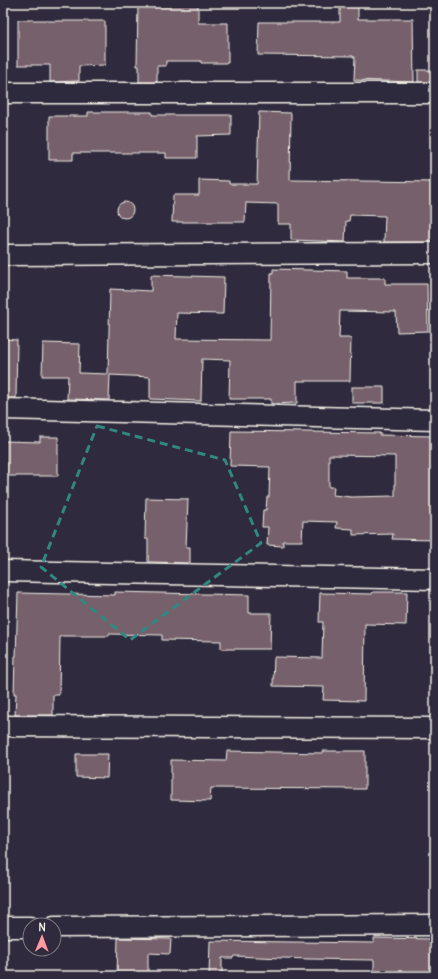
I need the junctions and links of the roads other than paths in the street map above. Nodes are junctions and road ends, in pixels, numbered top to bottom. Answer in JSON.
{"nodes":[{"id":1,"x":3,"y":93,"type":"edge"},
{"id":2,"x":435,"y":93,"type":"edge"},
{"id":3,"x":435,"y":253,"type":"edge"},
{"id":4,"x":3,"y":255,"type":"edge"},
{"id":5,"x":3,"y":409,"type":"edge"},
{"id":6,"x":435,"y":420,"type":"edge"},
{"id":7,"x":3,"y":571,"type":"edge"},
{"id":8,"x":435,"y":579,"type":"edge"},
{"id":9,"x":3,"y":726,"type":"edge"},
{"id":10,"x":435,"y":728,"type":"edge"},
{"id":11,"x":435,"y":925,"type":"edge"},
{"id":12,"x":3,"y":927,"type":"edge"},
{"id":13,"x":22,"y":927,"type":"edge"},
{"id":14,"x":62,"y":927,"type":"edge"}],
"edges":[{"from":1,"to":2,"type":"street"},
{"from":3,"to":4,"type":"street"},
{"from":5,"to":6,"type":"street"},
{"from":7,"to":8,"type":"street"},
{"from":9,"to":10,"type":"street"},
{"from":11,"to":14,"type":"street"},
{"from":12,"to":13,"type":"street"}]}
